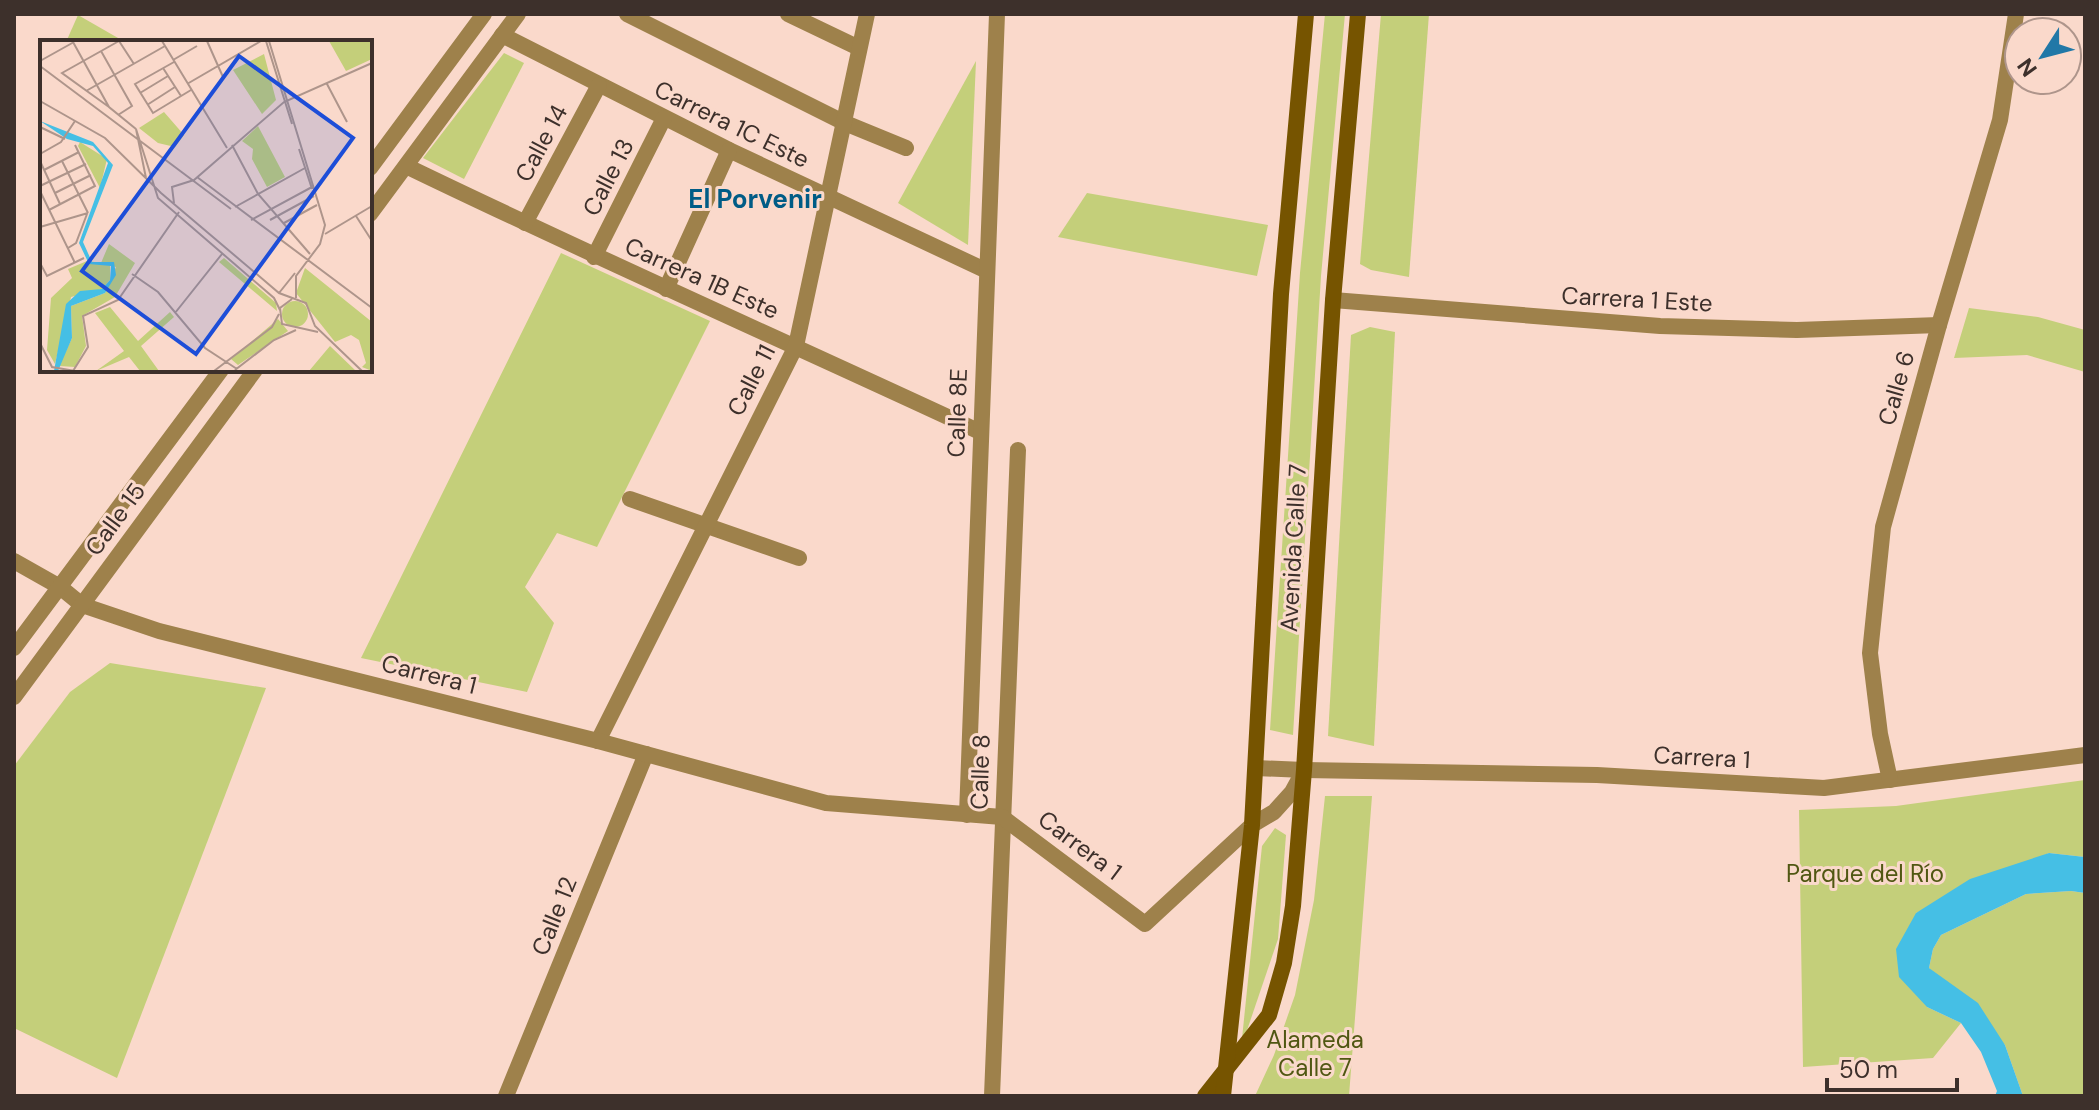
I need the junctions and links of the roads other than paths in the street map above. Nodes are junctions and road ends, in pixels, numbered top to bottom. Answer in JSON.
{"nodes":[{"id":1,"x":484,"y":14,"type":"edge"},
{"id":2,"x":518,"y":14,"type":"edge"},
{"id":3,"x":627,"y":14,"type":"edge"},
{"id":4,"x":788,"y":14,"type":"edge"},
{"id":5,"x":867,"y":14,"type":"edge"},
{"id":6,"x":997,"y":14,"type":"edge"},
{"id":7,"x":1306,"y":14,"type":"edge"},
{"id":8,"x":1358,"y":14,"type":"edge"},
{"id":9,"x":2016,"y":14,"type":"edge"},
{"id":10,"x":502,"y":35,"type":"junction"},
{"id":11,"x":859,"y":48,"type":"junction"},
{"id":12,"x":599,"y":85,"type":"junction"},
{"id":13,"x":664,"y":118,"type":"junction"},
{"id":14,"x":845,"y":123,"type":"junction"},
{"id":15,"x":906,"y":148,"type":"dead end"},
{"id":16,"x":729,"y":150,"type":"junction"},
{"id":17,"x":372,"y":165,"type":"edge"},
{"id":18,"x":406,"y":166,"type":"junction"},
{"id":19,"x":827,"y":196,"type":"junction"},
{"id":20,"x":372,"y":211,"type":"edge"},
{"id":21,"x":525,"y":223,"type":"junction"},
{"id":22,"x":594,"y":257,"type":"junction"},
{"id":23,"x":987,"y":271,"type":"junction"},
{"id":24,"x":666,"y":289,"type":"junction"},
{"id":25,"x":1333,"y":300,"type":"junction"},
{"id":26,"x":1939,"y":325,"type":"junction"},
{"id":27,"x":796,"y":346,"type":"junction"},
{"id":28,"x":220,"y":372,"type":"edge"},
{"id":29,"x":254,"y":372,"type":"edge"},
{"id":30,"x":200,"y":399,"type":"junction"},
{"id":31,"x":221,"y":416,"type":"junction"},
{"id":32,"x":980,"y":432,"type":"junction"},
{"id":33,"x":1018,"y":450,"type":"dead end"},
{"id":34,"x":630,"y":499,"type":"dead end"},
{"id":35,"x":704,"y":525,"type":"junction"},
{"id":36,"x":799,"y":558,"type":"dead end"},
{"id":37,"x":14,"y":561,"type":"edge"},
{"id":38,"x":60,"y":587,"type":"junction"},
{"id":39,"x":82,"y":605,"type":"junction"},
{"id":40,"x":14,"y":648,"type":"edge"},
{"id":41,"x":14,"y":697,"type":"edge"},
{"id":42,"x":598,"y":741,"type":"junction"},
{"id":43,"x":646,"y":754,"type":"junction"},
{"id":44,"x":2085,"y":755,"type":"edge"},
{"id":45,"x":1256,"y":768,"type":"junction"},
{"id":46,"x":1304,"y":770,"type":"junction"},
{"id":47,"x":1890,"y":780,"type":"junction"},
{"id":48,"x":967,"y":815,"type":"junction"},
{"id":49,"x":1002,"y":817,"type":"junction"},
{"id":50,"x":1252,"y":825,"type":"junction"},
{"id":51,"x":506,"y":1096,"type":"edge"},
{"id":52,"x":992,"y":1096,"type":"edge"},
{"id":53,"x":1205,"y":1096,"type":"edge"},
{"id":54,"x":1223,"y":1096,"type":"edge"}],
"edges":[{"from":1,"to":17,"type":"street"},
{"from":2,"to":10,"type":"street"},
{"from":3,"to":14,"type":"street"},
{"from":4,"to":11,"type":"street"},
{"from":5,"to":11,"type":"street","name":"Calle 11"},
{"from":6,"to":23,"type":"street","name":"Calle 8E"},
{"from":7,"to":45,"type":"main road","name":"Avenida Calle 7"},
{"from":8,"to":25,"type":"main road","name":"Avenida Calle 7"},
{"from":9,"to":26,"type":"street","name":"Calle 6"},
{"from":10,"to":12,"type":"street","name":"Carrera 1C Este"},
{"from":10,"to":18,"type":"street"},
{"from":11,"to":14,"type":"street","name":"Calle 11"},
{"from":12,"to":13,"type":"street","name":"Carrera 1C Este"},
{"from":12,"to":21,"type":"street","name":"Calle 14"},
{"from":13,"to":16,"type":"street","name":"Carrera 1C Este"},
{"from":13,"to":22,"type":"street","name":"Calle 13"},
{"from":14,"to":15,"type":"street"},
{"from":14,"to":19,"type":"street","name":"Calle 11"},
{"from":16,"to":19,"type":"street","name":"Carrera 1C Este"},
{"from":16,"to":24,"type":"street"},
{"from":18,"to":20,"type":"street"},
{"from":18,"to":21,"type":"street","name":"Carrera 1B Este"},
{"from":19,"to":23,"type":"street","name":"Carrera 1C Este"},
{"from":19,"to":27,"type":"street","name":"Calle 11"},
{"from":21,"to":22,"type":"street","name":"Carrera 1B Este"},
{"from":22,"to":24,"type":"street","name":"Carrera 1B Este"},
{"from":23,"to":32,"type":"street","name":"Calle 8E"},
{"from":24,"to":27,"type":"street","name":"Carrera 1B Este"},
{"from":25,"to":26,"type":"street","name":"Carrera 1 Este"},
{"from":25,"to":46,"type":"main road","name":"Avenida Calle 7"},
{"from":26,"to":47,"type":"street","name":"Calle 6"},
{"from":27,"to":32,"type":"street","name":"Carrera 1B Este"},
{"from":27,"to":35,"type":"street","name":"Calle 11"},
{"from":28,"to":30,"type":"street","name":"Calle 15"},
{"from":29,"to":31,"type":"street","name":"Calle 15"},
{"from":30,"to":31,"type":"street"},
{"from":30,"to":38,"type":"street","name":"Calle 15"},
{"from":31,"to":39,"type":"street","name":"Calle 15"},
{"from":32,"to":48,"type":"street","name":"Calle 8E"},
{"from":33,"to":49,"type":"street","name":"Calle 8"},
{"from":34,"to":35,"type":"street"},
{"from":35,"to":36,"type":"street"},
{"from":35,"to":42,"type":"street","name":"Calle 11"},
{"from":37,"to":38,"type":"street","name":"Carrera 1"},
{"from":38,"to":39,"type":"street","name":"Carrera 1"},
{"from":38,"to":40,"type":"street","name":"Calle 15"},
{"from":39,"to":41,"type":"street","name":"Calle 15"},
{"from":39,"to":42,"type":"street","name":"Carrera 1"},
{"from":42,"to":43,"type":"street","name":"Carrera 1"},
{"from":43,"to":48,"type":"street","name":"Carrera 1"},
{"from":43,"to":51,"type":"street","name":"Calle 12"},
{"from":44,"to":47,"type":"street","name":"Carrera 1"},
{"from":45,"to":46,"type":"street"},
{"from":45,"to":50,"type":"main road","name":"Avenida Calle 7"},
{"from":46,"to":47,"type":"street","name":"Carrera 1"},
{"from":46,"to":50,"type":"street","name":"Carrera 1"},
{"from":46,"to":53,"type":"main road","name":"Avenida Calle 7"},
{"from":48,"to":49,"type":"street","name":"Carrera 1"},
{"from":49,"to":50,"type":"street","name":"Carrera 1"},
{"from":49,"to":52,"type":"street","name":"Calle 8"},
{"from":50,"to":54,"type":"main road","name":"Avenida Calle 7"}]}
